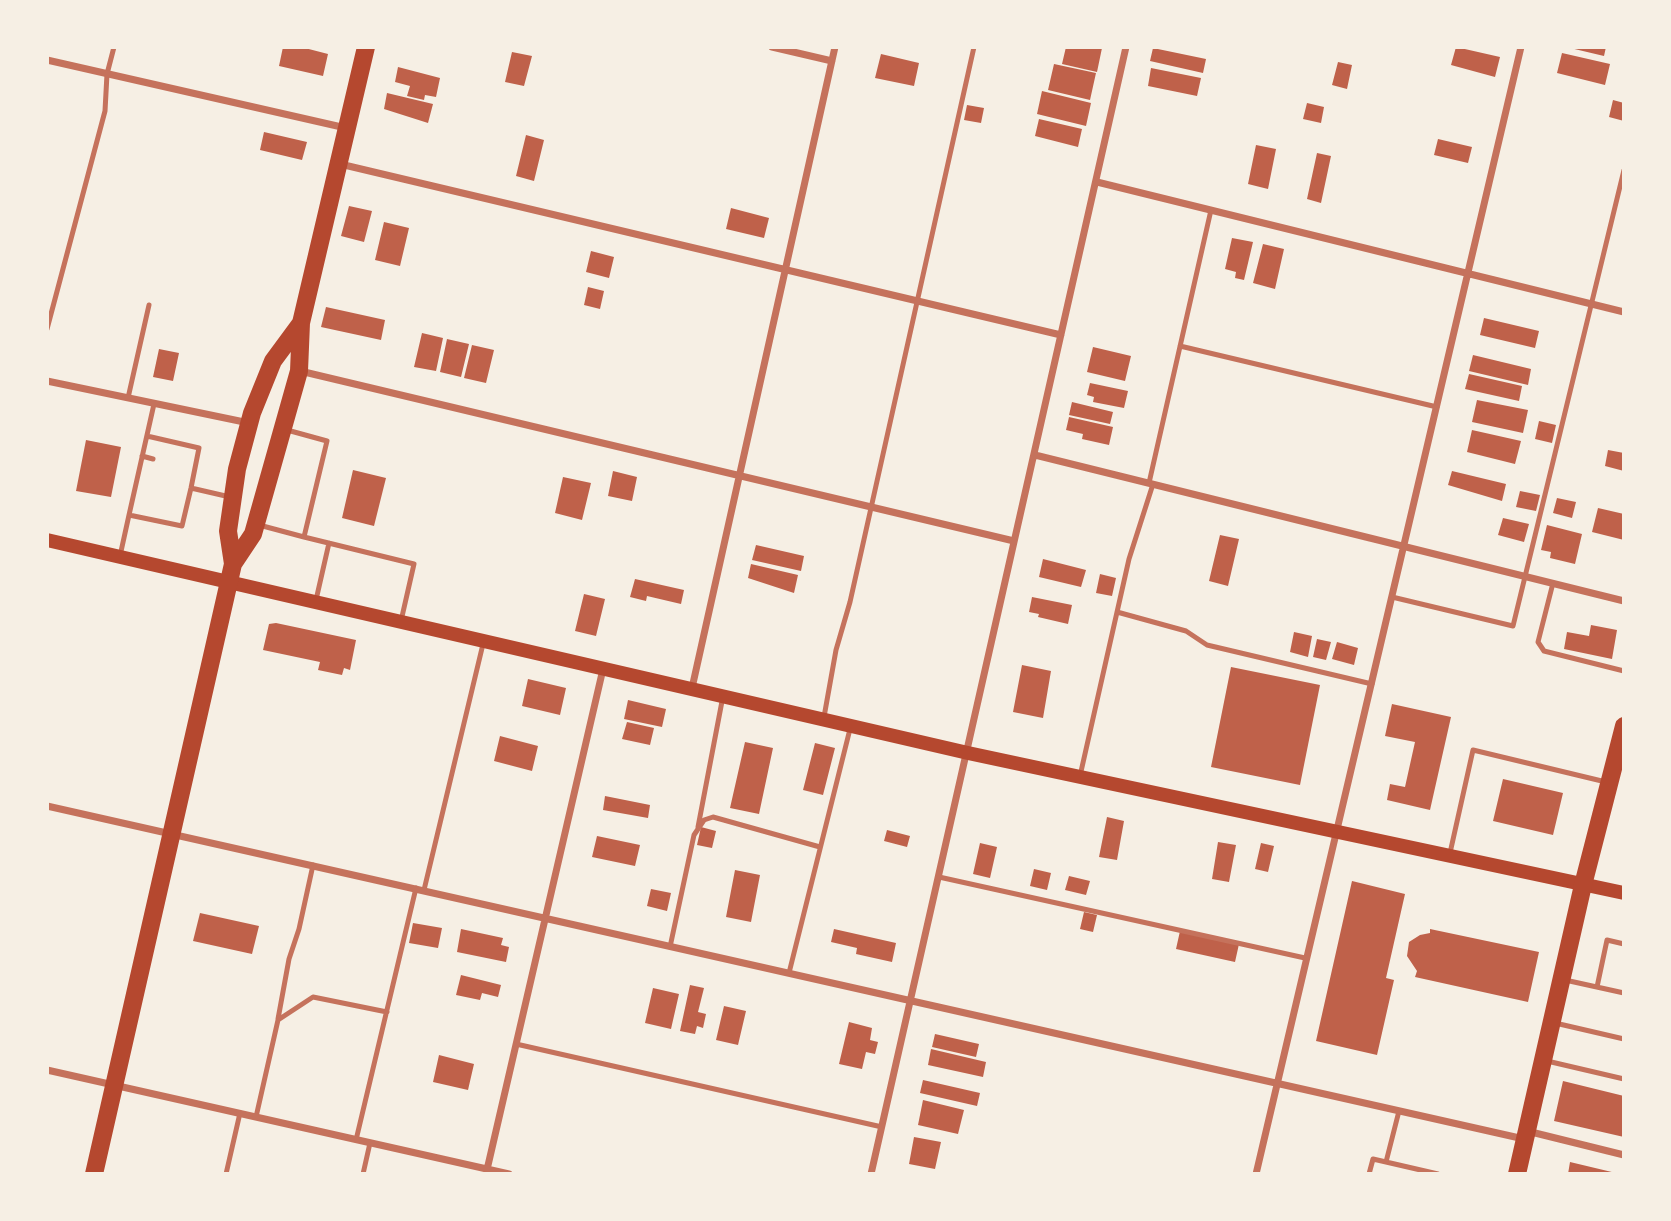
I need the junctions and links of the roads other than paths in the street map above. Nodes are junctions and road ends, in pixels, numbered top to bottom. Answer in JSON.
{"nodes":[{"id":1,"x":114,"y":47,"type":"edge"},
{"id":2,"x":366,"y":47,"type":"edge"},
{"id":3,"x":772,"y":47,"type":"edge"},
{"id":4,"x":835,"y":47,"type":"edge"},
{"id":5,"x":974,"y":47,"type":"edge"},
{"id":6,"x":1126,"y":47,"type":"edge"},
{"id":7,"x":1521,"y":47,"type":"edge"},
{"id":8,"x":47,"y":60,"type":"edge"},
{"id":9,"x":832,"y":61,"type":"junction"},
{"id":10,"x":107,"y":74,"type":"junction"},
{"id":11,"x":347,"y":128,"type":"junction"},
{"id":12,"x":340,"y":164,"type":"junction"},
{"id":13,"x":1624,"y":170,"type":"edge"},
{"id":14,"x":1097,"y":182,"type":"junction"},
{"id":15,"x":1211,"y":209,"type":"junction"},
{"id":16,"x":787,"y":270,"type":"junction"},
{"id":17,"x":1469,"y":274,"type":"junction"},
{"id":18,"x":916,"y":300,"type":"junction"},
{"id":19,"x":149,"y":305,"type":"dead end"},
{"id":20,"x":1593,"y":305,"type":"junction"},
{"id":21,"x":1624,"y":312,"type":"edge"},
{"id":22,"x":301,"y":323,"type":"junction"},
{"id":23,"x":47,"y":329,"type":"edge"},
{"id":24,"x":1061,"y":335,"type":"junction"},
{"id":25,"x":1180,"y":346,"type":"junction"},
{"id":26,"x":299,"y":370,"type":"junction"},
{"id":27,"x":47,"y":381,"type":"edge"},
{"id":28,"x":128,"y":398,"type":"junction"},
{"id":29,"x":155,"y":404,"type":"junction"},
{"id":30,"x":1437,"y":407,"type":"junction"},
{"id":31,"x":250,"y":423,"type":"junction"},
{"id":32,"x":283,"y":429,"type":"junction"},
{"id":33,"x":147,"y":436,"type":"junction"},
{"id":34,"x":1035,"y":455,"type":"junction"},
{"id":35,"x":142,"y":456,"type":"junction"},
{"id":36,"x":153,"y":459,"type":"dead end"},
{"id":37,"x":740,"y":475,"type":"junction"},
{"id":38,"x":1151,"y":483,"type":"junction"},
{"id":39,"x":191,"y":488,"type":"junction"},
{"id":40,"x":134,"y":494,"type":"junction"},
{"id":41,"x":144,"y":496,"type":"dead end"},
{"id":42,"x":233,"y":498,"type":"junction"},
{"id":43,"x":869,"y":506,"type":"junction"},
{"id":44,"x":129,"y":515,"type":"junction"},
{"id":45,"x":256,"y":524,"type":"junction"},
{"id":46,"x":304,"y":537,"type":"junction"},
{"id":47,"x":47,"y":540,"type":"edge"},
{"id":48,"x":1014,"y":541,"type":"junction"},
{"id":49,"x":329,"y":543,"type":"junction"},
{"id":50,"x":1404,"y":546,"type":"junction"},
{"id":51,"x":120,"y":556,"type":"junction"},
{"id":52,"x":231,"y":572,"type":"junction"},
{"id":53,"x":1526,"y":576,"type":"junction"},
{"id":54,"x":1553,"y":583,"type":"junction"},
{"id":55,"x":1392,"y":597,"type":"junction"},
{"id":56,"x":316,"y":600,"type":"junction"},
{"id":57,"x":1624,"y":601,"type":"edge"},
{"id":58,"x":1117,"y":612,"type":"junction"},
{"id":59,"x":401,"y":621,"type":"junction"},
{"id":60,"x":484,"y":640,"type":"junction"},
{"id":61,"x":603,"y":669,"type":"junction"},
{"id":62,"x":1624,"y":671,"type":"edge"},
{"id":63,"x":1372,"y":684,"type":"junction"},
{"id":64,"x":692,"y":689,"type":"junction"},
{"id":65,"x":723,"y":696,"type":"junction"},
{"id":66,"x":824,"y":719,"type":"junction"},
{"id":67,"x":851,"y":726,"type":"junction"},
{"id":68,"x":1624,"y":726,"type":"edge"},
{"id":69,"x":968,"y":752,"type":"junction"},
{"id":70,"x":1080,"y":777,"type":"junction"},
{"id":71,"x":1609,"y":783,"type":"junction"},
{"id":72,"x":47,"y":806,"type":"edge"},
{"id":73,"x":698,"y":827,"type":"junction"},
{"id":74,"x":1338,"y":832,"type":"junction"},
{"id":75,"x":172,"y":833,"type":"junction"},
{"id":76,"x":820,"y":847,"type":"junction"},
{"id":77,"x":1449,"y":856,"type":"junction"},
{"id":78,"x":313,"y":865,"type":"junction"},
{"id":79,"x":939,"y":877,"type":"junction"},
{"id":80,"x":1583,"y":885,"type":"junction"},
{"id":81,"x":420,"y":889,"type":"junction"},
{"id":82,"x":1624,"y":893,"type":"edge"},
{"id":83,"x":545,"y":918,"type":"junction"},
{"id":84,"x":1624,"y":944,"type":"edge"},
{"id":85,"x":670,"y":947,"type":"junction"},
{"id":86,"x":1305,"y":958,"type":"junction"},
{"id":87,"x":789,"y":973,"type":"junction"},
{"id":88,"x":1562,"y":979,"type":"junction"},
{"id":89,"x":1597,"y":987,"type":"junction"},
{"id":90,"x":1624,"y":993,"type":"edge"},
{"id":91,"x":910,"y":1001,"type":"junction"},
{"id":92,"x":387,"y":1012,"type":"junction"},
{"id":93,"x":278,"y":1020,"type":"junction"},
{"id":94,"x":1552,"y":1023,"type":"junction"},
{"id":95,"x":1624,"y":1039,"type":"edge"},
{"id":96,"x":516,"y":1044,"type":"junction"},
{"id":97,"x":1544,"y":1061,"type":"junction"},
{"id":98,"x":47,"y":1070,"type":"edge"},
{"id":99,"x":1624,"y":1079,"type":"edge"},
{"id":100,"x":114,"y":1084,"type":"junction"},
{"id":101,"x":1276,"y":1085,"type":"junction"},
{"id":102,"x":1399,"y":1111,"type":"junction"},
{"id":103,"x":240,"y":1113,"type":"junction"},
{"id":104,"x":256,"y":1117,"type":"junction"},
{"id":105,"x":882,"y":1127,"type":"junction"},
{"id":106,"x":1526,"y":1135,"type":"junction"},
{"id":107,"x":356,"y":1140,"type":"junction"},
{"id":108,"x":370,"y":1143,"type":"junction"},
{"id":109,"x":1624,"y":1155,"type":"edge"},
{"id":110,"x":1386,"y":1162,"type":"junction"},
{"id":111,"x":487,"y":1171,"type":"edge"},
{"id":112,"x":94,"y":1174,"type":"edge"},
{"id":113,"x":226,"y":1174,"type":"edge"},
{"id":114,"x":363,"y":1174,"type":"edge"},
{"id":115,"x":509,"y":1174,"type":"edge"},
{"id":116,"x":871,"y":1174,"type":"edge"},
{"id":117,"x":1256,"y":1174,"type":"edge"},
{"id":118,"x":1369,"y":1174,"type":"edge"},
{"id":119,"x":1438,"y":1174,"type":"edge"},
{"id":120,"x":1517,"y":1174,"type":"edge"}],
"edges":[{"from":1,"to":10,"type":"lane"},
{"from":2,"to":11,"type":"main road"},
{"from":3,"to":9,"type":"street"},
{"from":4,"to":9,"type":"street"},
{"from":5,"to":18,"type":"lane"},
{"from":6,"to":14,"type":"street"},
{"from":7,"to":17,"type":"street"},
{"from":8,"to":10,"type":"street"},
{"from":9,"to":16,"type":"street"},
{"from":10,"to":11,"type":"street"},
{"from":10,"to":23,"type":"lane"},
{"from":11,"to":12,"type":"main road"},
{"from":12,"to":16,"type":"street"},
{"from":12,"to":22,"type":"main road"},
{"from":13,"to":20,"type":"lane"},
{"from":14,"to":15,"type":"street"},
{"from":14,"to":24,"type":"street"},
{"from":15,"to":17,"type":"street"},
{"from":15,"to":25,"type":"lane"},
{"from":16,"to":18,"type":"street"},
{"from":16,"to":37,"type":"street"},
{"from":17,"to":20,"type":"street"},
{"from":17,"to":30,"type":"street"},
{"from":18,"to":24,"type":"street"},
{"from":18,"to":43,"type":"lane"},
{"from":19,"to":28,"type":"lane"},
{"from":20,"to":21,"type":"street"},
{"from":20,"to":53,"type":"lane"},
{"from":22,"to":26,"type":"main road"},
{"from":22,"to":31,"type":"main road"},
{"from":24,"to":34,"type":"street"},
{"from":25,"to":30,"type":"lane"},
{"from":25,"to":38,"type":"lane"},
{"from":26,"to":32,"type":"main road"},
{"from":26,"to":37,"type":"street"},
{"from":27,"to":28,"type":"street"},
{"from":28,"to":29,"type":"street"},
{"from":29,"to":31,"type":"street"},
{"from":29,"to":33,"type":"lane"},
{"from":30,"to":50,"type":"street"},
{"from":31,"to":42,"type":"main road"},
{"from":32,"to":45,"type":"main road"},
{"from":32,"to":46,"type":"lane"},
{"from":33,"to":35,"type":"lane"},
{"from":33,"to":39,"type":"lane"},
{"from":34,"to":38,"type":"street"},
{"from":34,"to":48,"type":"street"},
{"from":35,"to":36,"type":"lane"},
{"from":35,"to":40,"type":"lane"},
{"from":37,"to":43,"type":"street"},
{"from":37,"to":64,"type":"street"},
{"from":38,"to":50,"type":"street"},
{"from":38,"to":58,"type":"lane"},
{"from":39,"to":42,"type":"lane"},
{"from":39,"to":44,"type":"lane"},
{"from":40,"to":41,"type":"lane"},
{"from":40,"to":44,"type":"lane"},
{"from":42,"to":52,"type":"main road"},
{"from":43,"to":48,"type":"street"},
{"from":43,"to":66,"type":"lane"},
{"from":44,"to":51,"type":"lane"},
{"from":45,"to":46,"type":"lane"},
{"from":45,"to":52,"type":"main road"},
{"from":46,"to":49,"type":"lane"},
{"from":47,"to":51,"type":"main road"},
{"from":48,"to":69,"type":"street"},
{"from":49,"to":56,"type":"lane"},
{"from":49,"to":59,"type":"lane"},
{"from":50,"to":53,"type":"street"},
{"from":50,"to":55,"type":"street"},
{"from":51,"to":52,"type":"main road"},
{"from":52,"to":56,"type":"main road"},
{"from":52,"to":75,"type":"main road"},
{"from":53,"to":54,"type":"street"},
{"from":53,"to":55,"type":"lane"},
{"from":54,"to":57,"type":"street"},
{"from":54,"to":62,"type":"lane"},
{"from":55,"to":63,"type":"street"},
{"from":56,"to":59,"type":"main road"},
{"from":58,"to":63,"type":"lane"},
{"from":58,"to":70,"type":"lane"},
{"from":59,"to":60,"type":"main road"},
{"from":60,"to":61,"type":"main road"},
{"from":60,"to":81,"type":"lane"},
{"from":61,"to":64,"type":"main road"},
{"from":61,"to":83,"type":"street"},
{"from":63,"to":74,"type":"street"},
{"from":64,"to":65,"type":"main road"},
{"from":65,"to":66,"type":"main road"},
{"from":65,"to":73,"type":"lane"},
{"from":66,"to":67,"type":"main road"},
{"from":67,"to":69,"type":"main road"},
{"from":67,"to":76,"type":"lane"},
{"from":68,"to":71,"type":"main road"},
{"from":69,"to":70,"type":"main road"},
{"from":69,"to":79,"type":"street"},
{"from":70,"to":74,"type":"main road"},
{"from":71,"to":77,"type":"lane"},
{"from":71,"to":80,"type":"main road"},
{"from":72,"to":75,"type":"street"},
{"from":73,"to":76,"type":"lane"},
{"from":73,"to":85,"type":"lane"},
{"from":74,"to":77,"type":"main road"},
{"from":74,"to":86,"type":"street"},
{"from":75,"to":78,"type":"street"},
{"from":75,"to":100,"type":"main road"},
{"from":76,"to":87,"type":"lane"},
{"from":77,"to":80,"type":"main road"},
{"from":78,"to":81,"type":"street"},
{"from":78,"to":93,"type":"lane"},
{"from":79,"to":86,"type":"lane"},
{"from":79,"to":91,"type":"street"},
{"from":80,"to":82,"type":"main road"},
{"from":80,"to":88,"type":"main road"},
{"from":81,"to":83,"type":"street"},
{"from":81,"to":92,"type":"lane"},
{"from":83,"to":85,"type":"street"},
{"from":83,"to":96,"type":"street"},
{"from":84,"to":89,"type":"lane"},
{"from":85,"to":87,"type":"street"},
{"from":86,"to":101,"type":"street"},
{"from":87,"to":91,"type":"street"},
{"from":88,"to":89,"type":"lane"},
{"from":88,"to":94,"type":"main road"},
{"from":89,"to":90,"type":"lane"},
{"from":91,"to":101,"type":"street"},
{"from":91,"to":105,"type":"street"},
{"from":92,"to":93,"type":"lane"},
{"from":92,"to":107,"type":"lane"},
{"from":93,"to":104,"type":"lane"},
{"from":94,"to":95,"type":"lane"},
{"from":94,"to":97,"type":"main road"},
{"from":96,"to":105,"type":"lane"},
{"from":96,"to":111,"type":"street"},
{"from":97,"to":99,"type":"lane"},
{"from":97,"to":106,"type":"main road"},
{"from":98,"to":100,"type":"street"},
{"from":100,"to":103,"type":"street"},
{"from":100,"to":112,"type":"main road"},
{"from":101,"to":102,"type":"street"},
{"from":101,"to":117,"type":"street"},
{"from":102,"to":106,"type":"street"},
{"from":102,"to":110,"type":"lane"},
{"from":103,"to":104,"type":"street"},
{"from":103,"to":113,"type":"lane"},
{"from":104,"to":107,"type":"street"},
{"from":105,"to":116,"type":"street"},
{"from":106,"to":109,"type":"street"},
{"from":106,"to":120,"type":"main road"},
{"from":107,"to":108,"type":"street"},
{"from":108,"to":111,"type":"street"},
{"from":108,"to":114,"type":"lane"},
{"from":110,"to":118,"type":"lane"},
{"from":110,"to":119,"type":"lane"},
{"from":111,"to":115,"type":"street"}]}
